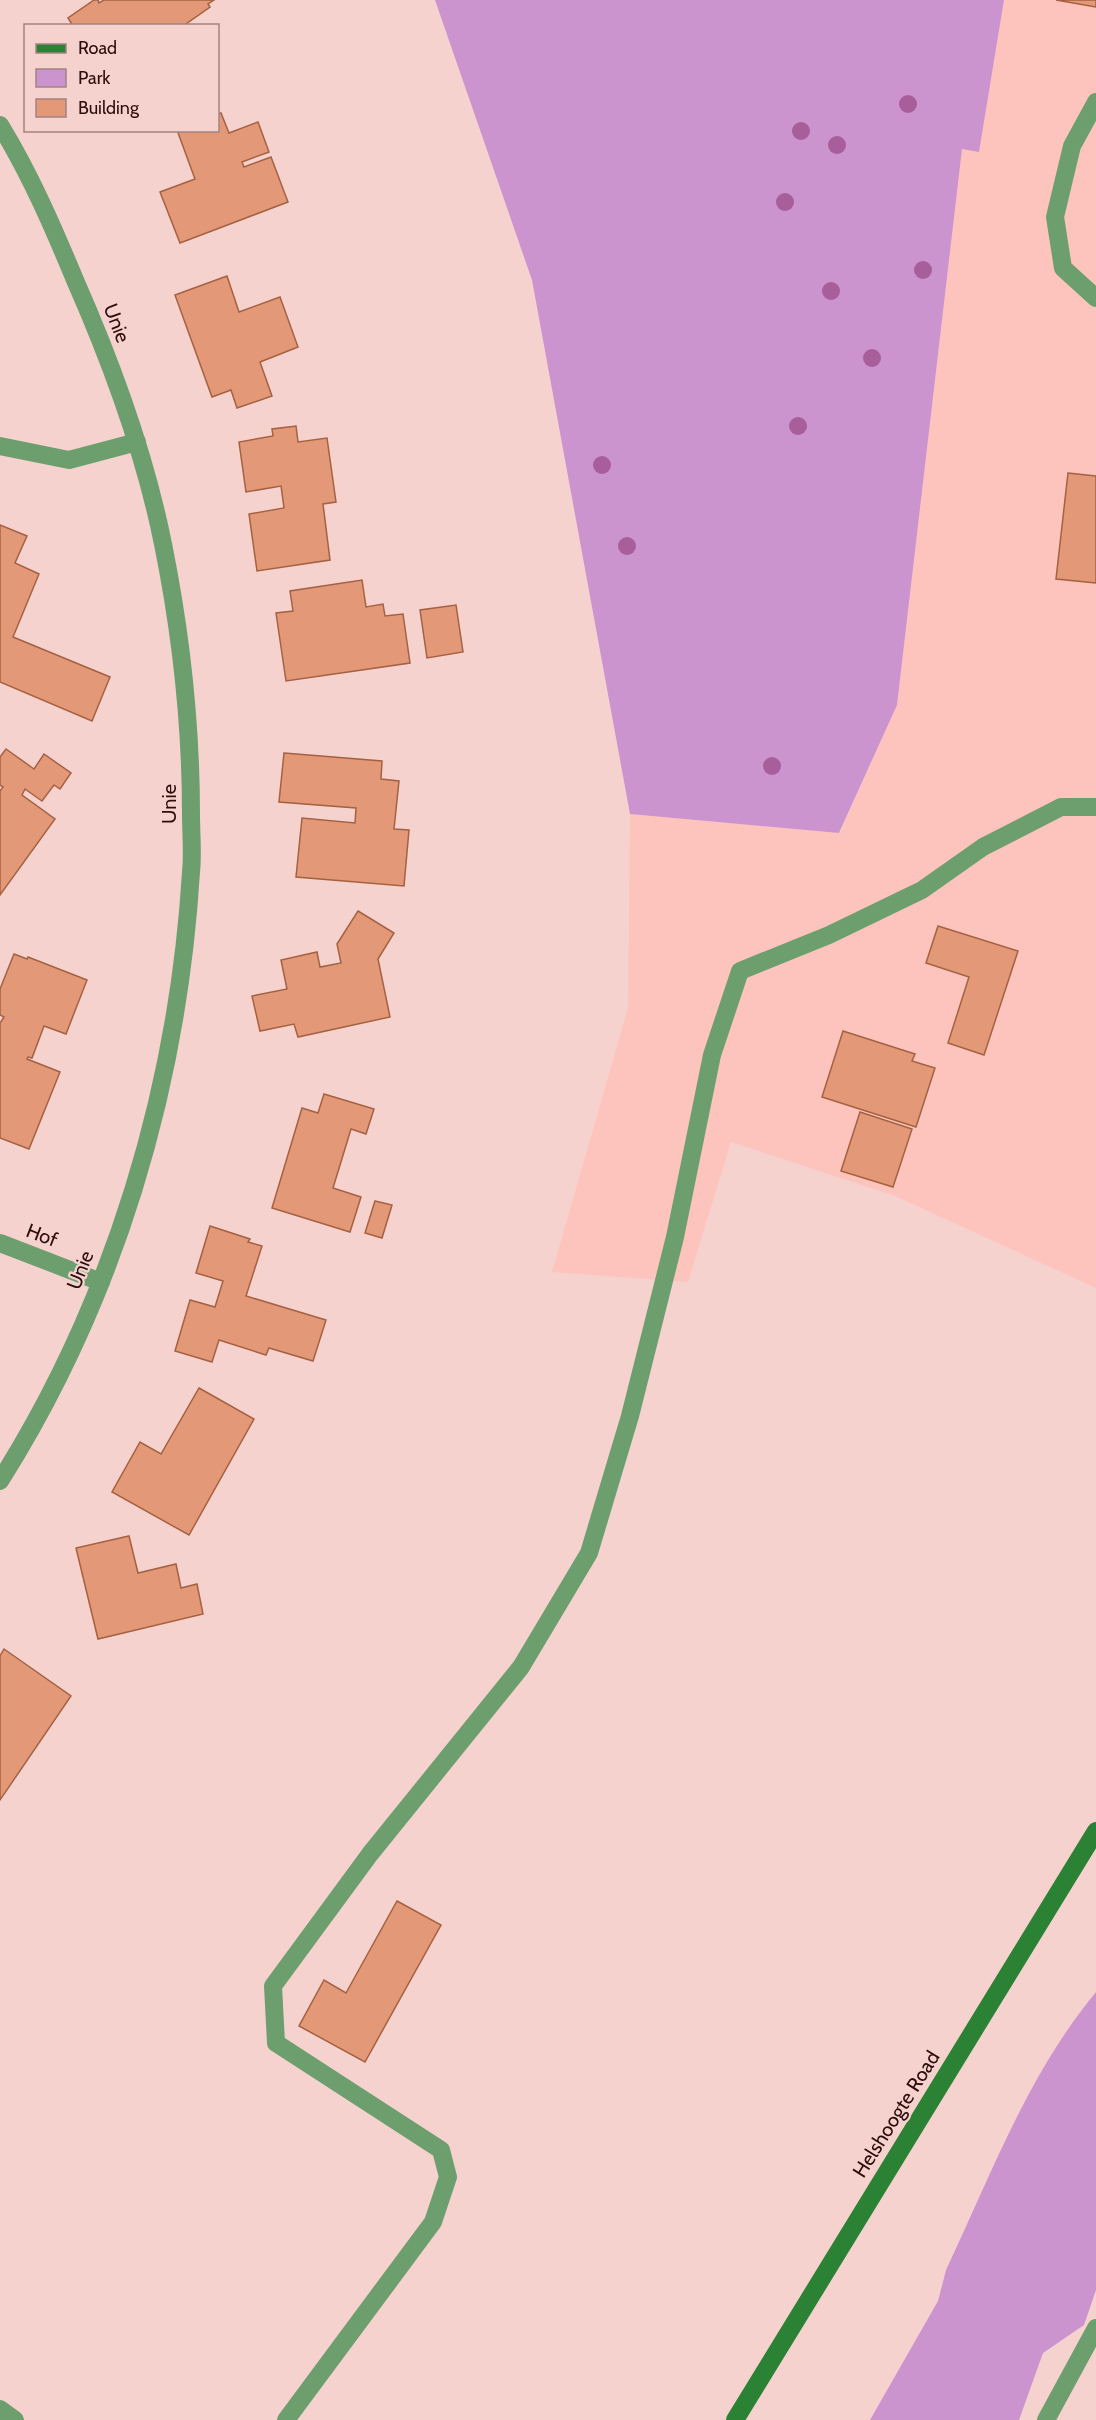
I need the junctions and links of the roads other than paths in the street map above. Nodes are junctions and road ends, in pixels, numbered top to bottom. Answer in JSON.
{"nodes":[{"id":1,"x":1096,"y":102,"type":"edge"},
{"id":2,"x":0,"y":125,"type":"edge"},
{"id":3,"x":1096,"y":298,"type":"edge"},
{"id":4,"x":137,"y":442,"type":"junction"},
{"id":5,"x":0,"y":446,"type":"edge"},
{"id":6,"x":1096,"y":807,"type":"edge"},
{"id":7,"x":0,"y":1243,"type":"edge"},
{"id":8,"x":101,"y":1282,"type":"junction"},
{"id":9,"x":0,"y":1481,"type":"edge"},
{"id":10,"x":1096,"y":1831,"type":"edge"},
{"id":11,"x":1096,"y":2328,"type":"edge"},
{"id":12,"x":0,"y":2409,"type":"edge"},
{"id":13,"x":15,"y":2420,"type":"edge"},
{"id":14,"x":286,"y":2420,"type":"edge"},
{"id":15,"x":735,"y":2420,"type":"edge"},
{"id":16,"x":1046,"y":2420,"type":"edge"}],
"edges":[{"from":1,"to":3,"type":"street"},
{"from":2,"to":4,"type":"street","name":"Unie"},
{"from":4,"to":5,"type":"street"},
{"from":4,"to":8,"type":"street","name":"Unie"},
{"from":6,"to":14,"type":"street"},
{"from":7,"to":8,"type":"street","name":"Hof"},
{"from":8,"to":9,"type":"street","name":"Unie"},
{"from":10,"to":15,"type":"main road","name":"Helshoogte Road"},
{"from":11,"to":16,"type":"street"},
{"from":12,"to":13,"type":"street"}]}
